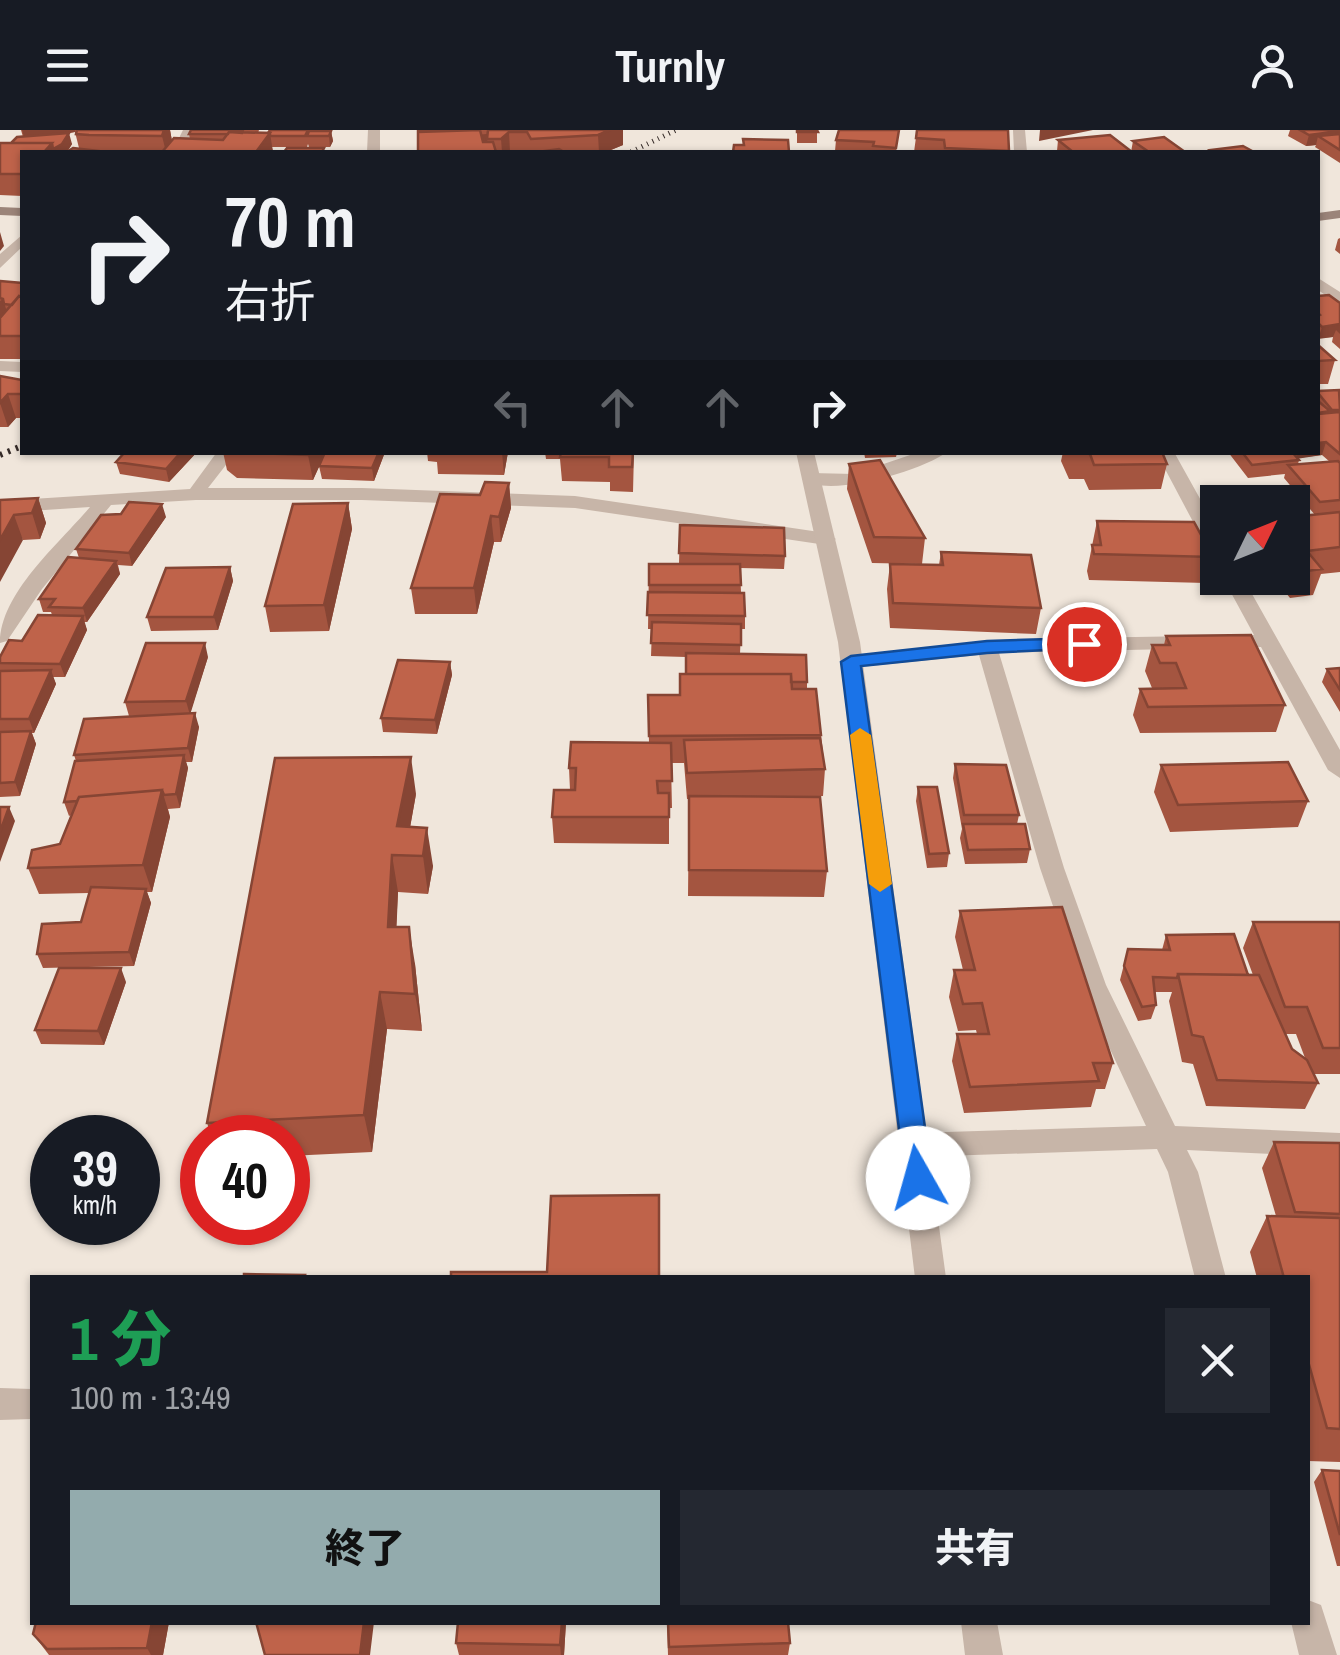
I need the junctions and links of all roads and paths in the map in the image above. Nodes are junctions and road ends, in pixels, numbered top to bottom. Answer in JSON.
{"nodes":[{"id":1,"x":20,"y":241,"type":"edge"},
{"id":2,"x":0,"y":263,"type":"edge"},
{"id":3,"x":1320,"y":285,"type":"edge"},
{"id":4,"x":1340,"y":300,"type":"edge"},
{"id":5,"x":224,"y":455,"type":"edge"},
{"id":6,"x":805,"y":455,"type":"edge"},
{"id":7,"x":929,"y":455,"type":"edge"},
{"id":8,"x":1167,"y":455,"type":"edge"},
{"id":9,"x":811,"y":480,"type":"junction"},
{"id":10,"x":196,"y":494,"type":"junction"},
{"id":11,"x":104,"y":501,"type":"junction"},
{"id":12,"x":0,"y":506,"type":"edge"},
{"id":13,"x":1200,"y":515,"type":"edge"},
{"id":14,"x":826,"y":539,"type":"junction"},
{"id":15,"x":1242,"y":595,"type":"edge"},
{"id":16,"x":0,"y":638,"type":"edge"},
{"id":17,"x":1268,"y":641,"type":"junction"},
{"id":18,"x":987,"y":647,"type":"junction"},
{"id":19,"x":851,"y":662,"type":"junction"},
{"id":20,"x":1340,"y":770,"type":"edge"},
{"id":21,"x":1166,"y":1137,"type":"junction"},
{"id":22,"x":914,"y":1145,"type":"junction"},
{"id":23,"x":1340,"y":1145,"type":"edge"},
{"id":24,"x":931,"y":1275,"type":"edge"},
{"id":25,"x":1211,"y":1275,"type":"edge"},
{"id":26,"x":0,"y":1404,"type":"edge"},
{"id":27,"x":30,"y":1404,"type":"edge"},
{"id":28,"x":979,"y":1625,"type":"edge"},
{"id":29,"x":1310,"y":1625,"type":"edge"},
{"id":30,"x":984,"y":1655,"type":"edge"},
{"id":31,"x":1318,"y":1655,"type":"edge"}],
"edges":[{"from":1,"to":2,"type":"street"},
{"from":3,"to":4,"type":"street"},
{"from":5,"to":10,"type":"street"},
{"from":6,"to":9,"type":"street"},
{"from":7,"to":9,"type":"street"},
{"from":8,"to":13,"type":"street"},
{"from":9,"to":14,"type":"street"},
{"from":10,"to":11,"type":"street"},
{"from":10,"to":14,"type":"street"},
{"from":11,"to":12,"type":"street"},
{"from":11,"to":16,"type":"street"},
{"from":14,"to":19,"type":"street"},
{"from":15,"to":17,"type":"street"},
{"from":17,"to":18,"type":"street"},
{"from":17,"to":20,"type":"street"},
{"from":18,"to":19,"type":"street"},
{"from":18,"to":21,"type":"street"},
{"from":19,"to":22,"type":"street"},
{"from":21,"to":22,"type":"street"},
{"from":21,"to":23,"type":"street"},
{"from":21,"to":25,"type":"street"},
{"from":22,"to":24,"type":"street"},
{"from":26,"to":27,"type":"street"},
{"from":28,"to":30,"type":"street"},
{"from":29,"to":31,"type":"street"}]}
